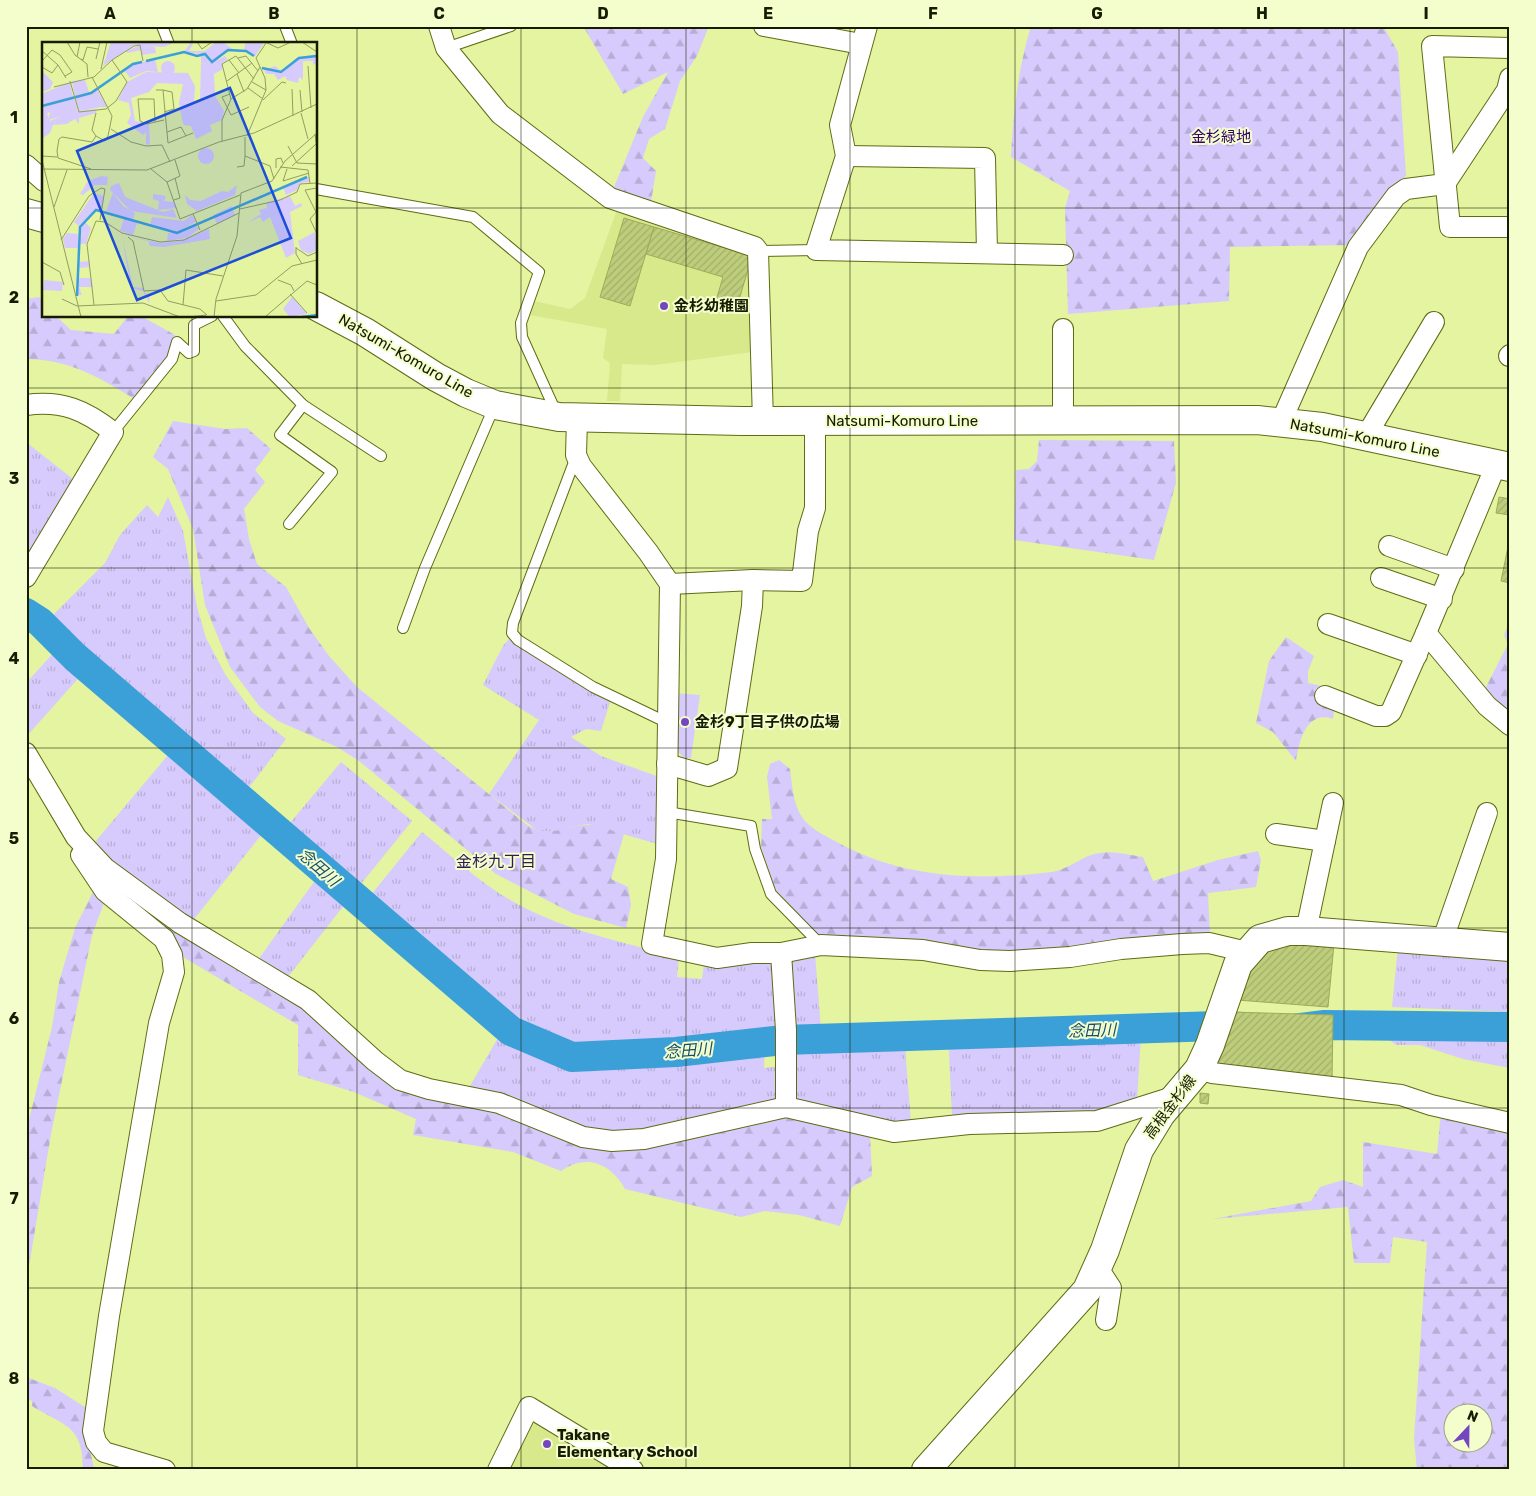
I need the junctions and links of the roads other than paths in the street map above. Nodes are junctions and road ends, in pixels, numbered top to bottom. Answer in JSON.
{"nodes":[{"id":1,"x":162,"y":26,"type":"edge"},
{"id":2,"x":285,"y":26,"type":"edge"},
{"id":3,"x":439,"y":26,"type":"edge"},
{"id":4,"x":511,"y":26,"type":"edge"},
{"id":5,"x":770,"y":27,"type":"edge"},
{"id":6,"x":864,"y":35,"type":"edge"},
{"id":7,"x":168,"y":42,"type":"edge"},
{"id":8,"x":291,"y":42,"type":"edge"},
{"id":9,"x":446,"y":48,"type":"junction"},
{"id":10,"x":1510,"y":48,"type":"edge"},
{"id":11,"x":1509,"y":86,"type":"edge"},
{"id":12,"x":846,"y":156,"type":"junction"},
{"id":13,"x":26,"y":165,"type":"edge"},
{"id":14,"x":42,"y":179,"type":"edge"},
{"id":15,"x":1445,"y":184,"type":"junction"},
{"id":16,"x":318,"y":189,"type":"edge"},
{"id":17,"x":26,"y":213,"type":"edge"},
{"id":18,"x":42,"y":217,"type":"edge"},
{"id":19,"x":1510,"y":227,"type":"edge"},
{"id":20,"x":816,"y":250,"type":"junction"},
{"id":21,"x":758,"y":251,"type":"junction"},
{"id":22,"x":987,"y":254,"type":"junction"},
{"id":23,"x":1063,"y":255,"type":"dead end"},
{"id":24,"x":318,"y":307,"type":"edge"},
{"id":25,"x":208,"y":318,"type":"edge"},
{"id":26,"x":225,"y":318,"type":"edge"},
{"id":27,"x":1434,"y":322,"type":"dead end"},
{"id":28,"x":1063,"y":329,"type":"dead end"},
{"id":29,"x":303,"y":404,"type":"junction"},
{"id":30,"x":26,"y":405,"type":"edge"},
{"id":31,"x":495,"y":405,"type":"junction"},
{"id":32,"x":568,"y":418,"type":"junction"},
{"id":33,"x":1063,"y":420,"type":"junction"},
{"id":34,"x":763,"y":421,"type":"junction"},
{"id":35,"x":815,"y":421,"type":"junction"},
{"id":36,"x":1281,"y":422,"type":"junction"},
{"id":37,"x":113,"y":432,"type":"junction"},
{"id":38,"x":1366,"y":436,"type":"junction"},
{"id":39,"x":576,"y":455,"type":"junction"},
{"id":40,"x":381,"y":456,"type":"dead end"},
{"id":41,"x":1503,"y":466,"type":"edge"},
{"id":42,"x":289,"y":524,"type":"dead end"},
{"id":43,"x":1389,"y":546,"type":"dead end"},
{"id":44,"x":1454,"y":569,"type":"junction"},
{"id":45,"x":26,"y":577,"type":"edge"},
{"id":46,"x":1381,"y":578,"type":"dead end"},
{"id":47,"x":754,"y":580,"type":"junction"},
{"id":48,"x":670,"y":584,"type":"junction"},
{"id":49,"x":1442,"y":599,"type":"junction"},
{"id":50,"x":1328,"y":624,"type":"dead end"},
{"id":51,"x":403,"y":628,"type":"dead end"},
{"id":52,"x":1426,"y":633,"type":"junction"},
{"id":53,"x":1416,"y":655,"type":"junction"},
{"id":54,"x":1325,"y":696,"type":"dead end"},
{"id":55,"x":668,"y":723,"type":"junction"},
{"id":56,"x":1510,"y":725,"type":"edge"},
{"id":57,"x":26,"y":753,"type":"edge"},
{"id":58,"x":668,"y":764,"type":"junction"},
{"id":59,"x":1333,"y":804,"type":"dead end"},
{"id":60,"x":667,"y":812,"type":"junction"},
{"id":61,"x":1487,"y":813,"type":"dead end"},
{"id":62,"x":1276,"y":834,"type":"dead end"},
{"id":63,"x":76,"y":837,"type":"junction"},
{"id":64,"x":1325,"y":841,"type":"junction"},
{"id":65,"x":1306,"y":931,"type":"junction"},
{"id":66,"x":1442,"y":942,"type":"junction"},
{"id":67,"x":821,"y":945,"type":"junction"},
{"id":68,"x":1510,"y":947,"type":"edge"},
{"id":69,"x":781,"y":953,"type":"junction"},
{"id":70,"x":1243,"y":958,"type":"junction"},
{"id":71,"x":1202,"y":1063,"type":"junction"},
{"id":72,"x":1176,"y":1096,"type":"junction"},
{"id":73,"x":786,"y":1108,"type":"junction"},
{"id":74,"x":1510,"y":1123,"type":"edge"},
{"id":75,"x":1098,"y":1268,"type":"junction"},
{"id":76,"x":1106,"y":1320,"type":"dead end"},
{"id":77,"x":165,"y":1470,"type":"edge"},
{"id":78,"x":498,"y":1470,"type":"edge"},
{"id":79,"x":633,"y":1470,"type":"edge"},
{"id":80,"x":926,"y":1470,"type":"edge"}],
"edges":[{"from":1,"to":7,"type":"lane"},
{"from":2,"to":8,"type":"lane"},
{"from":3,"to":9,"type":"street"},
{"from":4,"to":9,"type":"lane"},
{"from":5,"to":6,"type":"street"},
{"from":6,"to":12,"type":"street"},
{"from":9,"to":21,"type":"street"},
{"from":10,"to":15,"type":"street"},
{"from":11,"to":15,"type":"street"},
{"from":12,"to":20,"type":"street"},
{"from":12,"to":22,"type":"street"},
{"from":13,"to":14,"type":"street"},
{"from":15,"to":19,"type":"street"},
{"from":15,"to":36,"type":"street"},
{"from":16,"to":32,"type":"lane"},
{"from":17,"to":18,"type":"main road"},
{"from":20,"to":21,"type":"lane"},
{"from":20,"to":22,"type":"street"},
{"from":21,"to":34,"type":"street"},
{"from":22,"to":23,"type":"street"},
{"from":24,"to":31,"type":"main road","name":"Natsumi-Komuro Line"},
{"from":25,"to":37,"type":"lane"},
{"from":26,"to":29,"type":"lane"},
{"from":27,"to":38,"type":"street"},
{"from":28,"to":33,"type":"street"},
{"from":29,"to":40,"type":"lane"},
{"from":29,"to":42,"type":"lane"},
{"from":30,"to":37,"type":"street"},
{"from":31,"to":32,"type":"main road","name":"Natsumi-Komuro Line"},
{"from":31,"to":51,"type":"lane"},
{"from":32,"to":34,"type":"main road","name":"Natsumi-Komuro Line"},
{"from":32,"to":39,"type":"street"},
{"from":33,"to":35,"type":"main road","name":"Natsumi-Komuro Line"},
{"from":33,"to":36,"type":"main road","name":"Natsumi-Komuro Line"},
{"from":34,"to":35,"type":"main road","name":"Natsumi-Komuro Line"},
{"from":35,"to":47,"type":"street"},
{"from":36,"to":38,"type":"main road","name":"Natsumi-Komuro Line"},
{"from":37,"to":45,"type":"street"},
{"from":38,"to":41,"type":"main road","name":"Natsumi-Komuro Line"},
{"from":39,"to":48,"type":"street"},
{"from":39,"to":55,"type":"lane"},
{"from":41,"to":44,"type":"street"},
{"from":43,"to":44,"type":"street"},
{"from":44,"to":49,"type":"street"},
{"from":46,"to":49,"type":"street"},
{"from":47,"to":48,"type":"street"},
{"from":47,"to":58,"type":"street"},
{"from":48,"to":55,"type":"street"},
{"from":49,"to":52,"type":"street"},
{"from":50,"to":53,"type":"street"},
{"from":52,"to":53,"type":"street"},
{"from":52,"to":56,"type":"street"},
{"from":53,"to":54,"type":"street"},
{"from":55,"to":58,"type":"street"},
{"from":57,"to":63,"type":"street"},
{"from":58,"to":60,"type":"street"},
{"from":59,"to":64,"type":"street"},
{"from":60,"to":67,"type":"lane"},
{"from":60,"to":69,"type":"street"},
{"from":61,"to":66,"type":"street"},
{"from":62,"to":64,"type":"street"},
{"from":63,"to":73,"type":"street"},
{"from":63,"to":77,"type":"street"},
{"from":64,"to":65,"type":"street"},
{"from":65,"to":66,"type":"main road"},
{"from":65,"to":70,"type":"main road"},
{"from":66,"to":68,"type":"main road"},
{"from":67,"to":69,"type":"street"},
{"from":67,"to":70,"type":"street"},
{"from":69,"to":73,"type":"street"},
{"from":70,"to":71,"type":"main road","name":"高根金杉線"},
{"from":71,"to":72,"type":"main road","name":"高根金杉線"},
{"from":71,"to":74,"type":"street"},
{"from":72,"to":73,"type":"street"},
{"from":72,"to":75,"type":"main road","name":"高根金杉線"},
{"from":75,"to":76,"type":"street"},
{"from":75,"to":80,"type":"main road","name":"高根金杉線"},
{"from":78,"to":79,"type":"street"}]}
